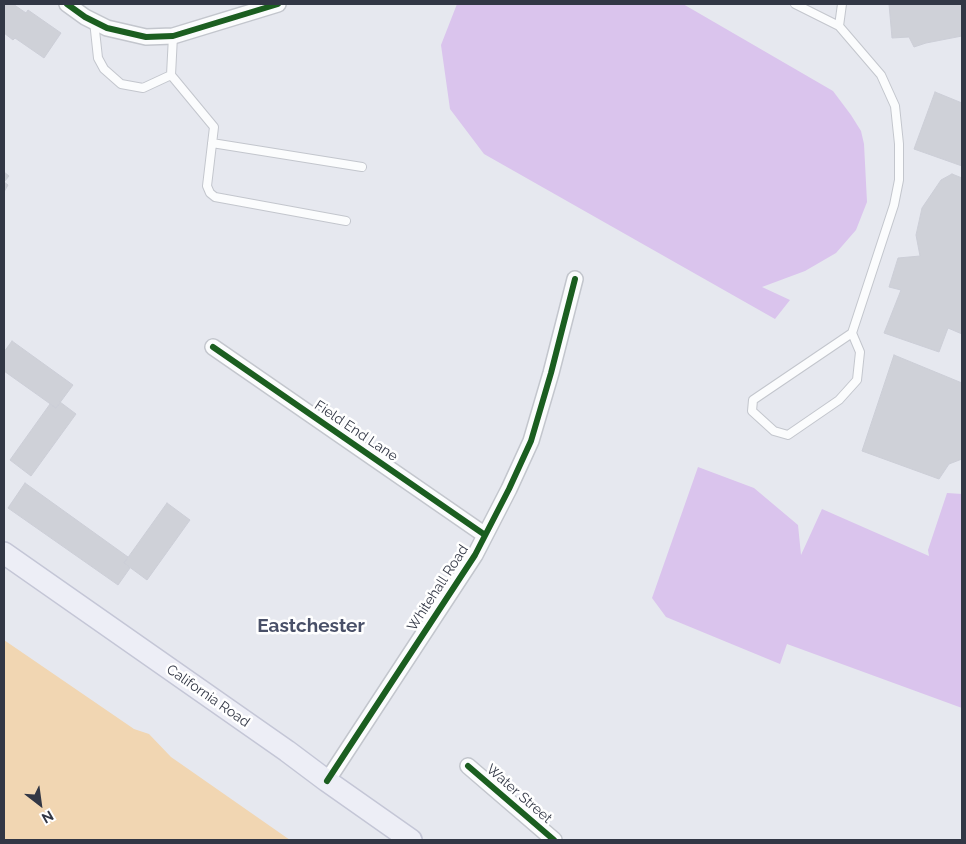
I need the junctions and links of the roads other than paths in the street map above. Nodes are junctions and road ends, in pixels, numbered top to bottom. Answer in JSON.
{"nodes":[{"id":1,"x":66,"y":4,"type":"edge"},
{"id":2,"x":278,"y":4,"type":"edge"},
{"id":3,"x":795,"y":4,"type":"edge"},
{"id":4,"x":842,"y":4,"type":"edge"},
{"id":5,"x":94,"y":21,"type":"junction"},
{"id":6,"x":839,"y":26,"type":"junction"},
{"id":7,"x":173,"y":36,"type":"junction"},
{"id":8,"x":171,"y":75,"type":"junction"},
{"id":9,"x":212,"y":143,"type":"junction"},
{"id":10,"x":362,"y":168,"type":"dead end"},
{"id":11,"x":346,"y":220,"type":"dead end"},
{"id":12,"x":575,"y":279,"type":"dead end"},
{"id":13,"x":852,"y":333,"type":"junction"},
{"id":14,"x":213,"y":347,"type":"dead end"},
{"id":15,"x":485,"y":535,"type":"junction"},
{"id":16,"x":4,"y":552,"type":"edge"},
{"id":17,"x":468,"y":766,"type":"dead end"},
{"id":18,"x":327,"y":782,"type":"junction"},
{"id":19,"x":411,"y":840,"type":"edge"},
{"id":20,"x":554,"y":840,"type":"edge"}],
"edges":[{"from":1,"to":5,"type":"street"},
{"from":2,"to":7,"type":"street"},
{"from":3,"to":6,"type":"lane"},
{"from":4,"to":6,"type":"lane"},
{"from":5,"to":7,"type":"street"},
{"from":5,"to":8,"type":"lane"},
{"from":6,"to":13,"type":"lane"},
{"from":7,"to":8,"type":"lane"},
{"from":8,"to":9,"type":"lane"},
{"from":9,"to":10,"type":"lane"},
{"from":9,"to":11,"type":"lane"},
{"from":12,"to":15,"type":"street","name":"Whitehall Road"},
{"from":13,"to":13,"type":"lane"},
{"from":14,"to":15,"type":"street","name":"Field End Lane"},
{"from":15,"to":18,"type":"street","name":"Whitehall Road"},
{"from":16,"to":18,"type":"main road","name":"California Road"},
{"from":17,"to":20,"type":"street","name":"Water Street"},
{"from":18,"to":19,"type":"main road","name":"California Road"}]}
